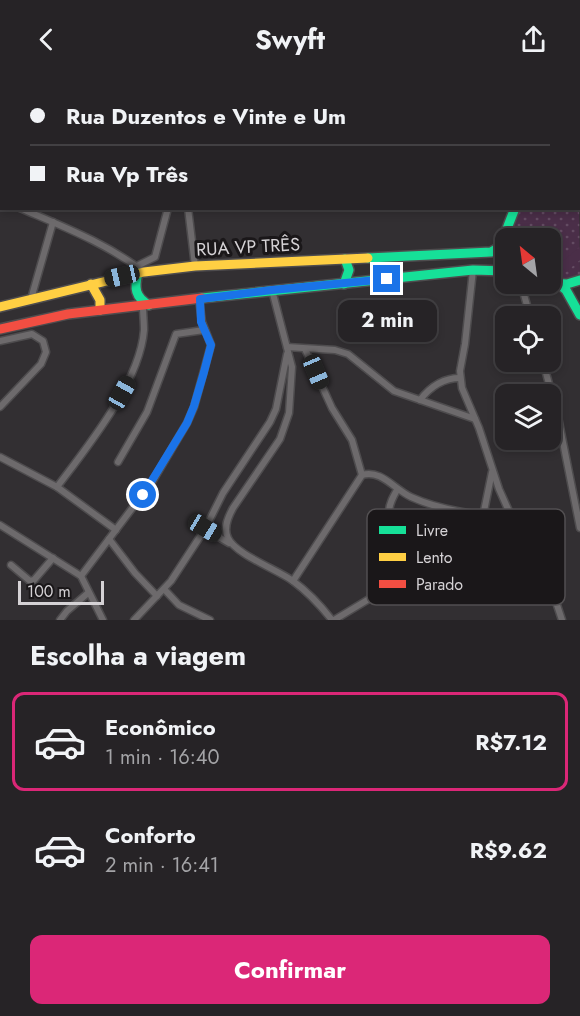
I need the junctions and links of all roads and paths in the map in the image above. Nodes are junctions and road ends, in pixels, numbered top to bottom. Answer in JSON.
{"nodes":[{"id":1,"x":25,"y":210,"type":"edge"},
{"id":2,"x":167,"y":210,"type":"edge"},
{"id":3,"x":188,"y":210,"type":"edge"},
{"id":4,"x":515,"y":210,"type":"edge"},
{"id":5,"x":53,"y":222,"type":"junction"},
{"id":6,"x":508,"y":228,"type":"edge"},
{"id":7,"x":495,"y":250,"type":"edge"},
{"id":8,"x":345,"y":259,"type":"junction"},
{"id":9,"x":195,"y":267,"type":"junction"},
{"id":10,"x":140,"y":270,"type":"junction"},
{"id":11,"x":472,"y":270,"type":"junction"},
{"id":12,"x":495,"y":271,"type":"edge"},
{"id":13,"x":580,"y":280,"type":"edge"},
{"id":14,"x":561,"y":283,"type":"edge"},
{"id":15,"x":91,"y":284,"type":"junction"},
{"id":16,"x":344,"y":284,"type":"junction"},
{"id":17,"x":561,"y":287,"type":"edge"},
{"id":18,"x":272,"y":290,"type":"junction"},
{"id":19,"x":30,"y":299,"type":"junction"},
{"id":20,"x":200,"y":299,"type":"junction"},
{"id":21,"x":146,"y":306,"type":"junction"},
{"id":22,"x":0,"y":307,"type":"edge"},
{"id":23,"x":100,"y":310,"type":"junction"},
{"id":24,"x":580,"y":315,"type":"edge"},
{"id":25,"x":0,"y":329,"type":"edge"},
{"id":26,"x":204,"y":330,"type":"junction"},
{"id":27,"x":0,"y":341,"type":"edge"},
{"id":28,"x":305,"y":349,"type":"junction"},
{"id":29,"x":287,"y":350,"type":"junction"},
{"id":30,"x":546,"y":372,"type":"edge"},
{"id":31,"x":460,"y":378,"type":"junction"},
{"id":32,"x":420,"y":400,"type":"junction"},
{"id":33,"x":0,"y":406,"type":"edge"},
{"id":34,"x":475,"y":419,"type":"junction"},
{"id":35,"x":0,"y":457,"type":"edge"},
{"id":36,"x":118,"y":462,"type":"dead end"},
{"id":37,"x":493,"y":471,"type":"junction"},
{"id":38,"x":362,"y":475,"type":"junction"},
{"id":39,"x":57,"y":487,"type":"junction"},
{"id":40,"x":397,"y":490,"type":"junction"},
{"id":41,"x":389,"y":509,"type":"edge"},
{"id":42,"x":454,"y":509,"type":"edge"},
{"id":43,"x":485,"y":509,"type":"edge"},
{"id":44,"x":508,"y":509,"type":"edge"},
{"id":45,"x":0,"y":525,"type":"edge"},
{"id":46,"x":205,"y":528,"type":"junction"},
{"id":47,"x":580,"y":528,"type":"edge"},
{"id":48,"x":116,"y":531,"type":"junction"},
{"id":49,"x":109,"y":539,"type":"junction"},
{"id":50,"x":232,"y":545,"type":"junction"},
{"id":51,"x":53,"y":558,"type":"junction"},
{"id":52,"x":11,"y":566,"type":"dead end"},
{"id":53,"x":81,"y":576,"type":"junction"},
{"id":54,"x":293,"y":581,"type":"junction"},
{"id":55,"x":164,"y":589,"type":"junction"},
{"id":56,"x":88,"y":593,"type":"junction"},
{"id":57,"x":157,"y":596,"type":"junction"},
{"id":58,"x":367,"y":599,"type":"edge"},
{"id":59,"x":557,"y":605,"type":"edge"},
{"id":60,"x":60,"y":620,"type":"edge"},
{"id":61,"x":103,"y":620,"type":"edge"},
{"id":62,"x":134,"y":620,"type":"edge"},
{"id":63,"x":210,"y":620,"type":"edge"},
{"id":64,"x":333,"y":620,"type":"edge"},
{"id":65,"x":562,"y":620,"type":"edge"}],
"edges":[{"from":1,"to":5,"type":"street"},
{"from":2,"to":10,"type":"street"},
{"from":3,"to":9,"type":"street"},
{"from":4,"to":6,"type":"main road"},
{"from":5,"to":10,"type":"street"},
{"from":5,"to":19,"type":"street"},
{"from":7,"to":8,"type":"main road","name":"RUA VP TRÊS"},
{"from":8,"to":9,"type":"main road","name":"RUA VP TRÊS"},
{"from":8,"to":16,"type":"main road"},
{"from":9,"to":10,"type":"main road","name":"RUA VP TRÊS"},
{"from":10,"to":15,"type":"main road","name":"RUA VP TRÊS"},
{"from":10,"to":21,"type":"main road"},
{"from":11,"to":12,"type":"main road"},
{"from":11,"to":16,"type":"main road"},
{"from":11,"to":31,"type":"street"},
{"from":13,"to":14,"type":"main road"},
{"from":15,"to":19,"type":"main road","name":"RUA VP TRÊS"},
{"from":15,"to":23,"type":"main road"},
{"from":16,"to":18,"type":"main road"},
{"from":17,"to":24,"type":"main road"},
{"from":18,"to":20,"type":"main road"},
{"from":18,"to":29,"type":"street"},
{"from":19,"to":22,"type":"main road","name":"RUA VP TRÊS"},
{"from":20,"to":21,"type":"main road"},
{"from":20,"to":26,"type":"street"},
{"from":21,"to":23,"type":"main road"},
{"from":21,"to":39,"type":"street"},
{"from":23,"to":25,"type":"main road"},
{"from":26,"to":36,"type":"street"},
{"from":26,"to":48,"type":"street"},
{"from":27,"to":33,"type":"street"},
{"from":28,"to":29,"type":"street"},
{"from":28,"to":32,"type":"street"},
{"from":28,"to":38,"type":"street"},
{"from":29,"to":46,"type":"street"},
{"from":29,"to":50,"type":"street"},
{"from":30,"to":47,"type":"street"},
{"from":31,"to":32,"type":"street"},
{"from":31,"to":34,"type":"street"},
{"from":32,"to":34,"type":"street"},
{"from":34,"to":37,"type":"street"},
{"from":35,"to":39,"type":"street"},
{"from":37,"to":43,"type":"street"},
{"from":37,"to":44,"type":"street"},
{"from":38,"to":40,"type":"street"},
{"from":38,"to":54,"type":"street"},
{"from":39,"to":48,"type":"street"},
{"from":40,"to":41,"type":"street"},
{"from":40,"to":42,"type":"street"},
{"from":45,"to":51,"type":"street"},
{"from":46,"to":50,"type":"street"},
{"from":46,"to":55,"type":"street"},
{"from":48,"to":49,"type":"street"},
{"from":49,"to":53,"type":"street"},
{"from":49,"to":57,"type":"street"},
{"from":50,"to":54,"type":"street"},
{"from":51,"to":52,"type":"street"},
{"from":51,"to":53,"type":"street"},
{"from":53,"to":56,"type":"street"},
{"from":54,"to":64,"type":"street"},
{"from":55,"to":57,"type":"street"},
{"from":55,"to":63,"type":"street"},
{"from":56,"to":60,"type":"street"},
{"from":56,"to":61,"type":"street"},
{"from":57,"to":62,"type":"street"},
{"from":58,"to":64,"type":"street"},
{"from":59,"to":65,"type":"street"}]}
